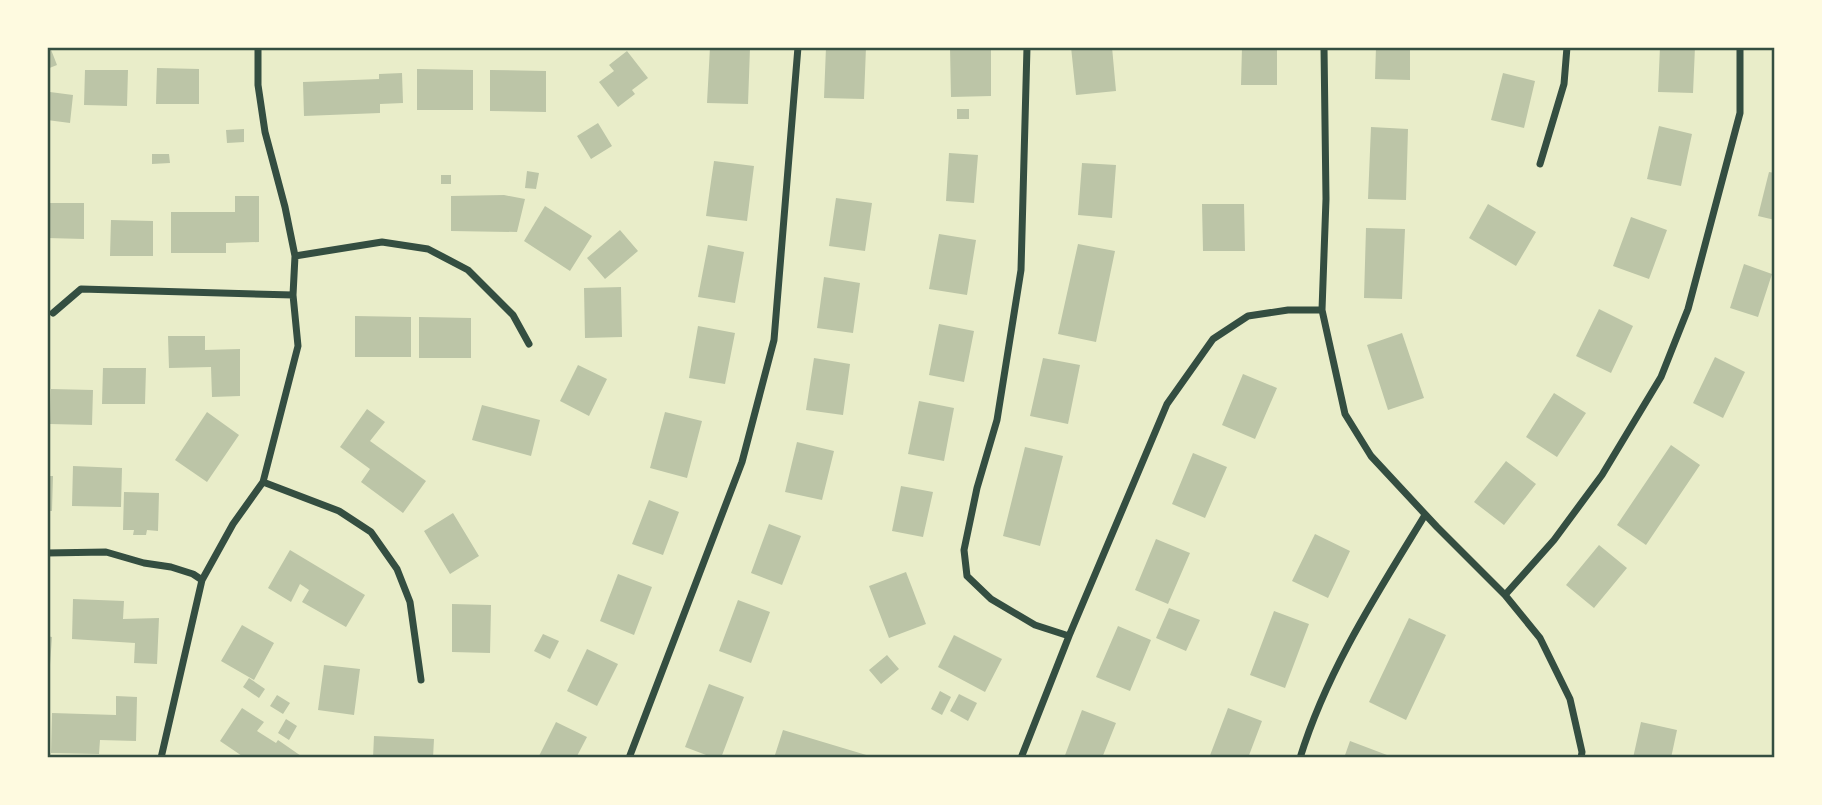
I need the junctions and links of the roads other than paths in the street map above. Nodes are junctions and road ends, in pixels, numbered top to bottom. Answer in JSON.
{"nodes":[{"id":1,"x":258,"y":47,"type":"edge"},
{"id":2,"x":798,"y":47,"type":"edge"},
{"id":3,"x":1027,"y":47,"type":"edge"},
{"id":4,"x":1324,"y":47,"type":"edge"},
{"id":5,"x":1567,"y":47,"type":"edge"},
{"id":6,"x":1740,"y":47,"type":"edge"},
{"id":7,"x":1540,"y":164,"type":"dead end"},
{"id":8,"x":295,"y":256,"type":"junction"},
{"id":9,"x":293,"y":295,"type":"junction"},
{"id":10,"x":1322,"y":310,"type":"junction"},
{"id":11,"x":53,"y":313,"type":"dead end"},
{"id":12,"x":529,"y":344,"type":"dead end"},
{"id":13,"x":263,"y":482,"type":"junction"},
{"id":14,"x":1425,"y":515,"type":"junction"},
{"id":15,"x":47,"y":553,"type":"edge"},
{"id":16,"x":202,"y":580,"type":"junction"},
{"id":17,"x":1505,"y":595,"type":"junction"},
{"id":18,"x":1069,"y":636,"type":"junction"},
{"id":19,"x":421,"y":680,"type":"dead end"},
{"id":20,"x":161,"y":758,"type":"edge"},
{"id":21,"x":629,"y":758,"type":"edge"},
{"id":22,"x":1021,"y":758,"type":"edge"},
{"id":23,"x":1300,"y":758,"type":"edge"},
{"id":24,"x":1581,"y":758,"type":"edge"}],
"edges":[{"from":1,"to":8,"type":"street"},
{"from":2,"to":21,"type":"street"},
{"from":3,"to":18,"type":"street"},
{"from":4,"to":10,"type":"street"},
{"from":5,"to":7,"type":"street"},
{"from":6,"to":17,"type":"street"},
{"from":8,"to":9,"type":"street"},
{"from":8,"to":12,"type":"street"},
{"from":9,"to":11,"type":"street"},
{"from":9,"to":13,"type":"street"},
{"from":10,"to":14,"type":"street"},
{"from":10,"to":18,"type":"street"},
{"from":13,"to":16,"type":"street"},
{"from":13,"to":19,"type":"street"},
{"from":14,"to":17,"type":"street"},
{"from":14,"to":23,"type":"street"},
{"from":15,"to":16,"type":"street"},
{"from":16,"to":20,"type":"street"},
{"from":17,"to":24,"type":"street"},
{"from":18,"to":22,"type":"street"}]}
